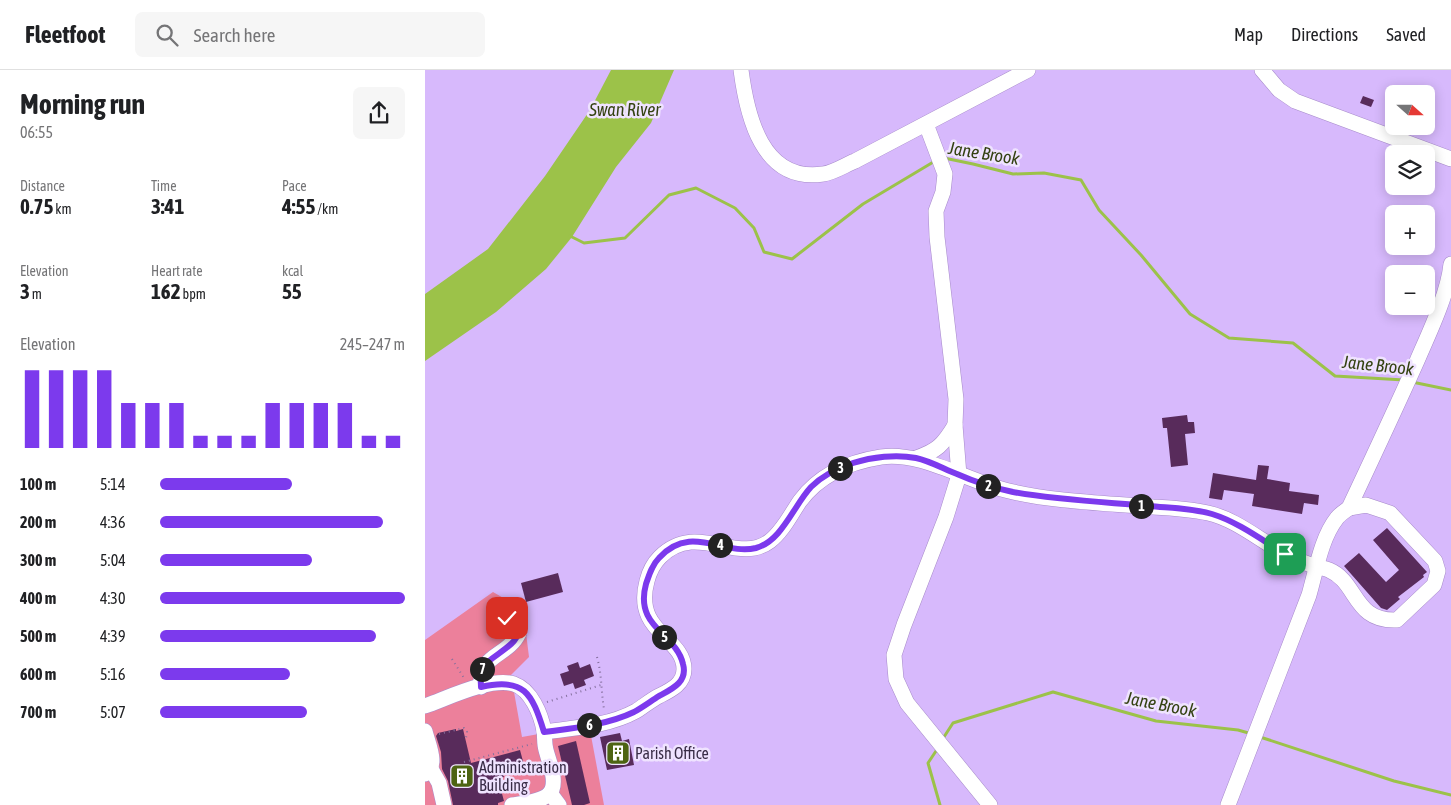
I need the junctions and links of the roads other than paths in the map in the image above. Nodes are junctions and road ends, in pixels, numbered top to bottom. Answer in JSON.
{"nodes":[{"id":1,"x":741,"y":70,"type":"edge"},
{"id":2,"x":1028,"y":70,"type":"edge"},
{"id":3,"x":1262,"y":70,"type":"edge"},
{"id":4,"x":926,"y":124,"type":"junction"},
{"id":5,"x":1451,"y":159,"type":"edge"},
{"id":6,"x":1451,"y":264,"type":"edge"},
{"id":7,"x":955,"y":425,"type":"junction"},
{"id":8,"x":915,"y":458,"type":"junction"},
{"id":9,"x":959,"y":475,"type":"junction"},
{"id":10,"x":1349,"y":508,"type":"junction"},
{"id":11,"x":1317,"y":567,"type":"junction"},
{"id":12,"x":498,"y":621,"type":"dead end"},
{"id":13,"x":481,"y":687,"type":"junction"},
{"id":14,"x":425,"y":706,"type":"edge"},
{"id":15,"x":426,"y":734,"type":"edge"},
{"id":16,"x":544,"y":737,"type":"junction"},
{"id":17,"x":428,"y":772,"type":"edge"},
{"id":18,"x":555,"y":799,"type":"edge"},
{"id":19,"x":444,"y":805,"type":"edge"},
{"id":20,"x":512,"y":805,"type":"edge"},
{"id":21,"x":991,"y":805,"type":"edge"},
{"id":22,"x":1228,"y":805,"type":"edge"}],
"edges":[{"from":1,"to":4,"type":"street"},
{"from":2,"to":4,"type":"street"},
{"from":3,"to":5,"type":"street"},
{"from":4,"to":7,"type":"street"},
{"from":6,"to":10,"type":"street"},
{"from":7,"to":8,"type":"street"},
{"from":7,"to":9,"type":"street"},
{"from":8,"to":9,"type":"street"},
{"from":8,"to":16,"type":"street"},
{"from":9,"to":11,"type":"street"},
{"from":9,"to":21,"type":"street"},
{"from":10,"to":11,"type":"street"},
{"from":10,"to":11,"type":"street"},
{"from":11,"to":22,"type":"street"},
{"from":12,"to":13,"type":"street"},
{"from":13,"to":14,"type":"street"},
{"from":13,"to":16,"type":"street"},
{"from":15,"to":17,"type":"street"},
{"from":16,"to":18,"type":"street"},
{"from":17,"to":19,"type":"street"},
{"from":18,"to":20,"type":"street"}]}
